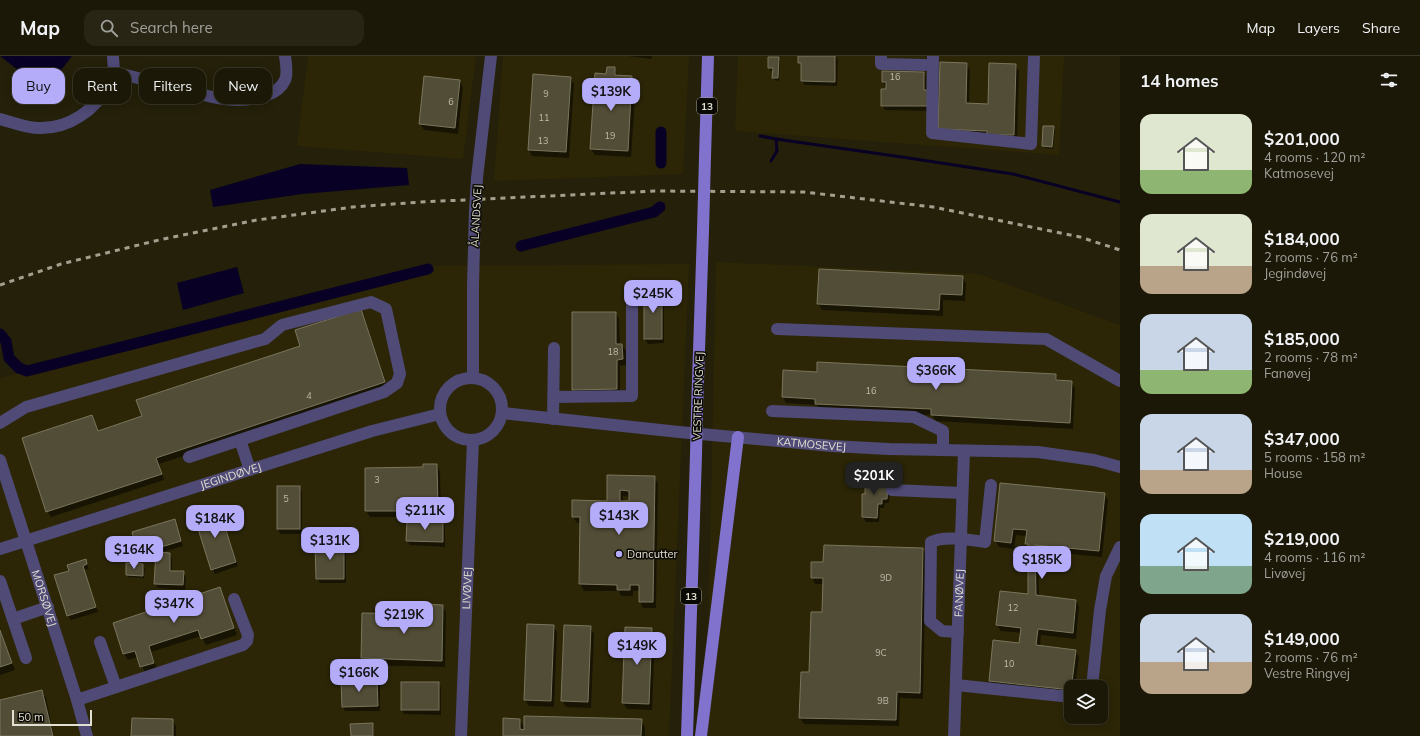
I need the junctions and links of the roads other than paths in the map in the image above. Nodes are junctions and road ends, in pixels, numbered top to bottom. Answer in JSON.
{"nodes":[{"id":1,"x":113,"y":56,"type":"edge"},
{"id":2,"x":285,"y":56,"type":"edge"},
{"id":3,"x":491,"y":56,"type":"edge"},
{"id":4,"x":708,"y":56,"type":"edge"},
{"id":5,"x":881,"y":56,"type":"edge"},
{"id":6,"x":1034,"y":56,"type":"edge"},
{"id":7,"x":929,"y":61,"type":"edge"},
{"id":8,"x":114,"y":68,"type":"edge"},
{"id":9,"x":131,"y":76,"type":"edge"},
{"id":10,"x":95,"y":104,"type":"edge"},
{"id":11,"x":0,"y":110,"type":"edge"},
{"id":12,"x":0,"y":119,"type":"edge"},
{"id":13,"x":16,"y":123,"type":"junction"},
{"id":14,"x":632,"y":305,"type":"dead end"},
{"id":15,"x":777,"y":329,"type":"dead end"},
{"id":16,"x":554,"y":348,"type":"dead end"},
{"id":17,"x":473,"y":377,"type":"junction"},
{"id":18,"x":1120,"y":381,"type":"edge"},
{"id":19,"x":554,"y":397,"type":"junction"},
{"id":20,"x":772,"y":411,"type":"dead end"},
{"id":21,"x":502,"y":413,"type":"junction"},
{"id":22,"x":440,"y":414,"type":"junction"},
{"id":23,"x":553,"y":419,"type":"junction"},
{"id":24,"x":0,"y":423,"type":"edge"},
{"id":25,"x":738,"y":437,"type":"junction"},
{"id":26,"x":240,"y":440,"type":"junction"},
{"id":27,"x":473,"y":440,"type":"junction"},
{"id":28,"x":943,"y":450,"type":"junction"},
{"id":29,"x":964,"y":450,"type":"junction"},
{"id":30,"x":189,"y":457,"type":"dead end"},
{"id":31,"x":0,"y":461,"type":"edge"},
{"id":32,"x":1120,"y":466,"type":"edge"},
{"id":33,"x":250,"y":470,"type":"junction"},
{"id":34,"x":991,"y":485,"type":"dead end"},
{"id":35,"x":892,"y":490,"type":"dead end"},
{"id":36,"x":962,"y":493,"type":"junction"},
{"id":37,"x":961,"y":539,"type":"junction"},
{"id":38,"x":26,"y":541,"type":"junction"},
{"id":39,"x":1120,"y":547,"type":"edge"},
{"id":40,"x":0,"y":550,"type":"edge"},
{"id":41,"x":0,"y":581,"type":"edge"},
{"id":42,"x":234,"y":599,"type":"dead end"},
{"id":43,"x":48,"y":607,"type":"junction"},
{"id":44,"x":13,"y":618,"type":"junction"},
{"id":45,"x":958,"y":632,"type":"junction"},
{"id":46,"x":100,"y":642,"type":"dead end"},
{"id":47,"x":26,"y":658,"type":"dead end"},
{"id":48,"x":1093,"y":680,"type":"edge"},
{"id":49,"x":956,"y":685,"type":"junction"},
{"id":50,"x":116,"y":687,"type":"junction"},
{"id":51,"x":1064,"y":696,"type":"edge"},
{"id":52,"x":77,"y":700,"type":"junction"},
{"id":53,"x":87,"y":736,"type":"edge"},
{"id":54,"x":461,"y":736,"type":"edge"},
{"id":55,"x":687,"y":736,"type":"edge"},
{"id":56,"x":701,"y":736,"type":"edge"},
{"id":57,"x":954,"y":736,"type":"edge"}],
"edges":[{"from":1,"to":8,"type":"street"},
{"from":2,"to":9,"type":"street"},
{"from":3,"to":17,"type":"street","name":"ÅLANDSVEJ","bridge":true},
{"from":4,"to":55,"type":"main road","name":"VESTRE RINGVEJ","number":"13","bridge":true},
{"from":5,"to":7,"type":"street"},
{"from":6,"to":7,"type":"street"},
{"from":10,"to":13,"type":"street"},
{"from":11,"to":13,"type":"street"},
{"from":12,"to":13,"type":"street"},
{"from":14,"to":19,"type":"street"},
{"from":15,"to":18,"type":"street"},
{"from":16,"to":19,"type":"street"},
{"from":17,"to":21,"type":"street"},
{"from":17,"to":22,"type":"street"},
{"from":19,"to":23,"type":"street"},
{"from":20,"to":28,"type":"street"},
{"from":21,"to":23,"type":"street","name":"KATMOSEVEJ"},
{"from":21,"to":27,"type":"street"},
{"from":22,"to":27,"type":"street"},
{"from":22,"to":33,"type":"street","name":"JEGINDØVEJ"},
{"from":23,"to":25,"type":"street","name":"KATMOSEVEJ"},
{"from":24,"to":26,"type":"street"},
{"from":25,"to":28,"type":"street","name":"KATMOSEVEJ"},
{"from":25,"to":56,"type":"main road"},
{"from":26,"to":30,"type":"street"},
{"from":26,"to":33,"type":"street"},
{"from":27,"to":54,"type":"street","name":"LIVØVEJ"},
{"from":28,"to":29,"type":"street","name":"KATMOSEVEJ"},
{"from":29,"to":32,"type":"street","name":"KATMOSEVEJ"},
{"from":29,"to":36,"type":"street","name":"FANØVEJ"},
{"from":31,"to":38,"type":"street","name":"MORSØVEJ"},
{"from":33,"to":38,"type":"street","name":"JEGINDØVEJ"},
{"from":34,"to":37,"type":"street"},
{"from":35,"to":36,"type":"street"},
{"from":36,"to":37,"type":"street","name":"FANØVEJ"},
{"from":37,"to":45,"type":"street","name":"FANØVEJ"},
{"from":37,"to":45,"type":"street"},
{"from":38,"to":40,"type":"street","name":"JEGINDØVEJ"},
{"from":38,"to":43,"type":"street","name":"MORSØVEJ"},
{"from":39,"to":48,"type":"street"},
{"from":41,"to":44,"type":"street"},
{"from":42,"to":50,"type":"street"},
{"from":43,"to":44,"type":"street"},
{"from":43,"to":52,"type":"street","name":"MORSØVEJ"},
{"from":44,"to":47,"type":"street"},
{"from":45,"to":49,"type":"street","name":"FANØVEJ"},
{"from":46,"to":50,"type":"street"},
{"from":49,"to":51,"type":"street"},
{"from":49,"to":57,"type":"street","name":"FANØVEJ"},
{"from":50,"to":52,"type":"street"},
{"from":52,"to":53,"type":"street","name":"MORSØVEJ"}]}
